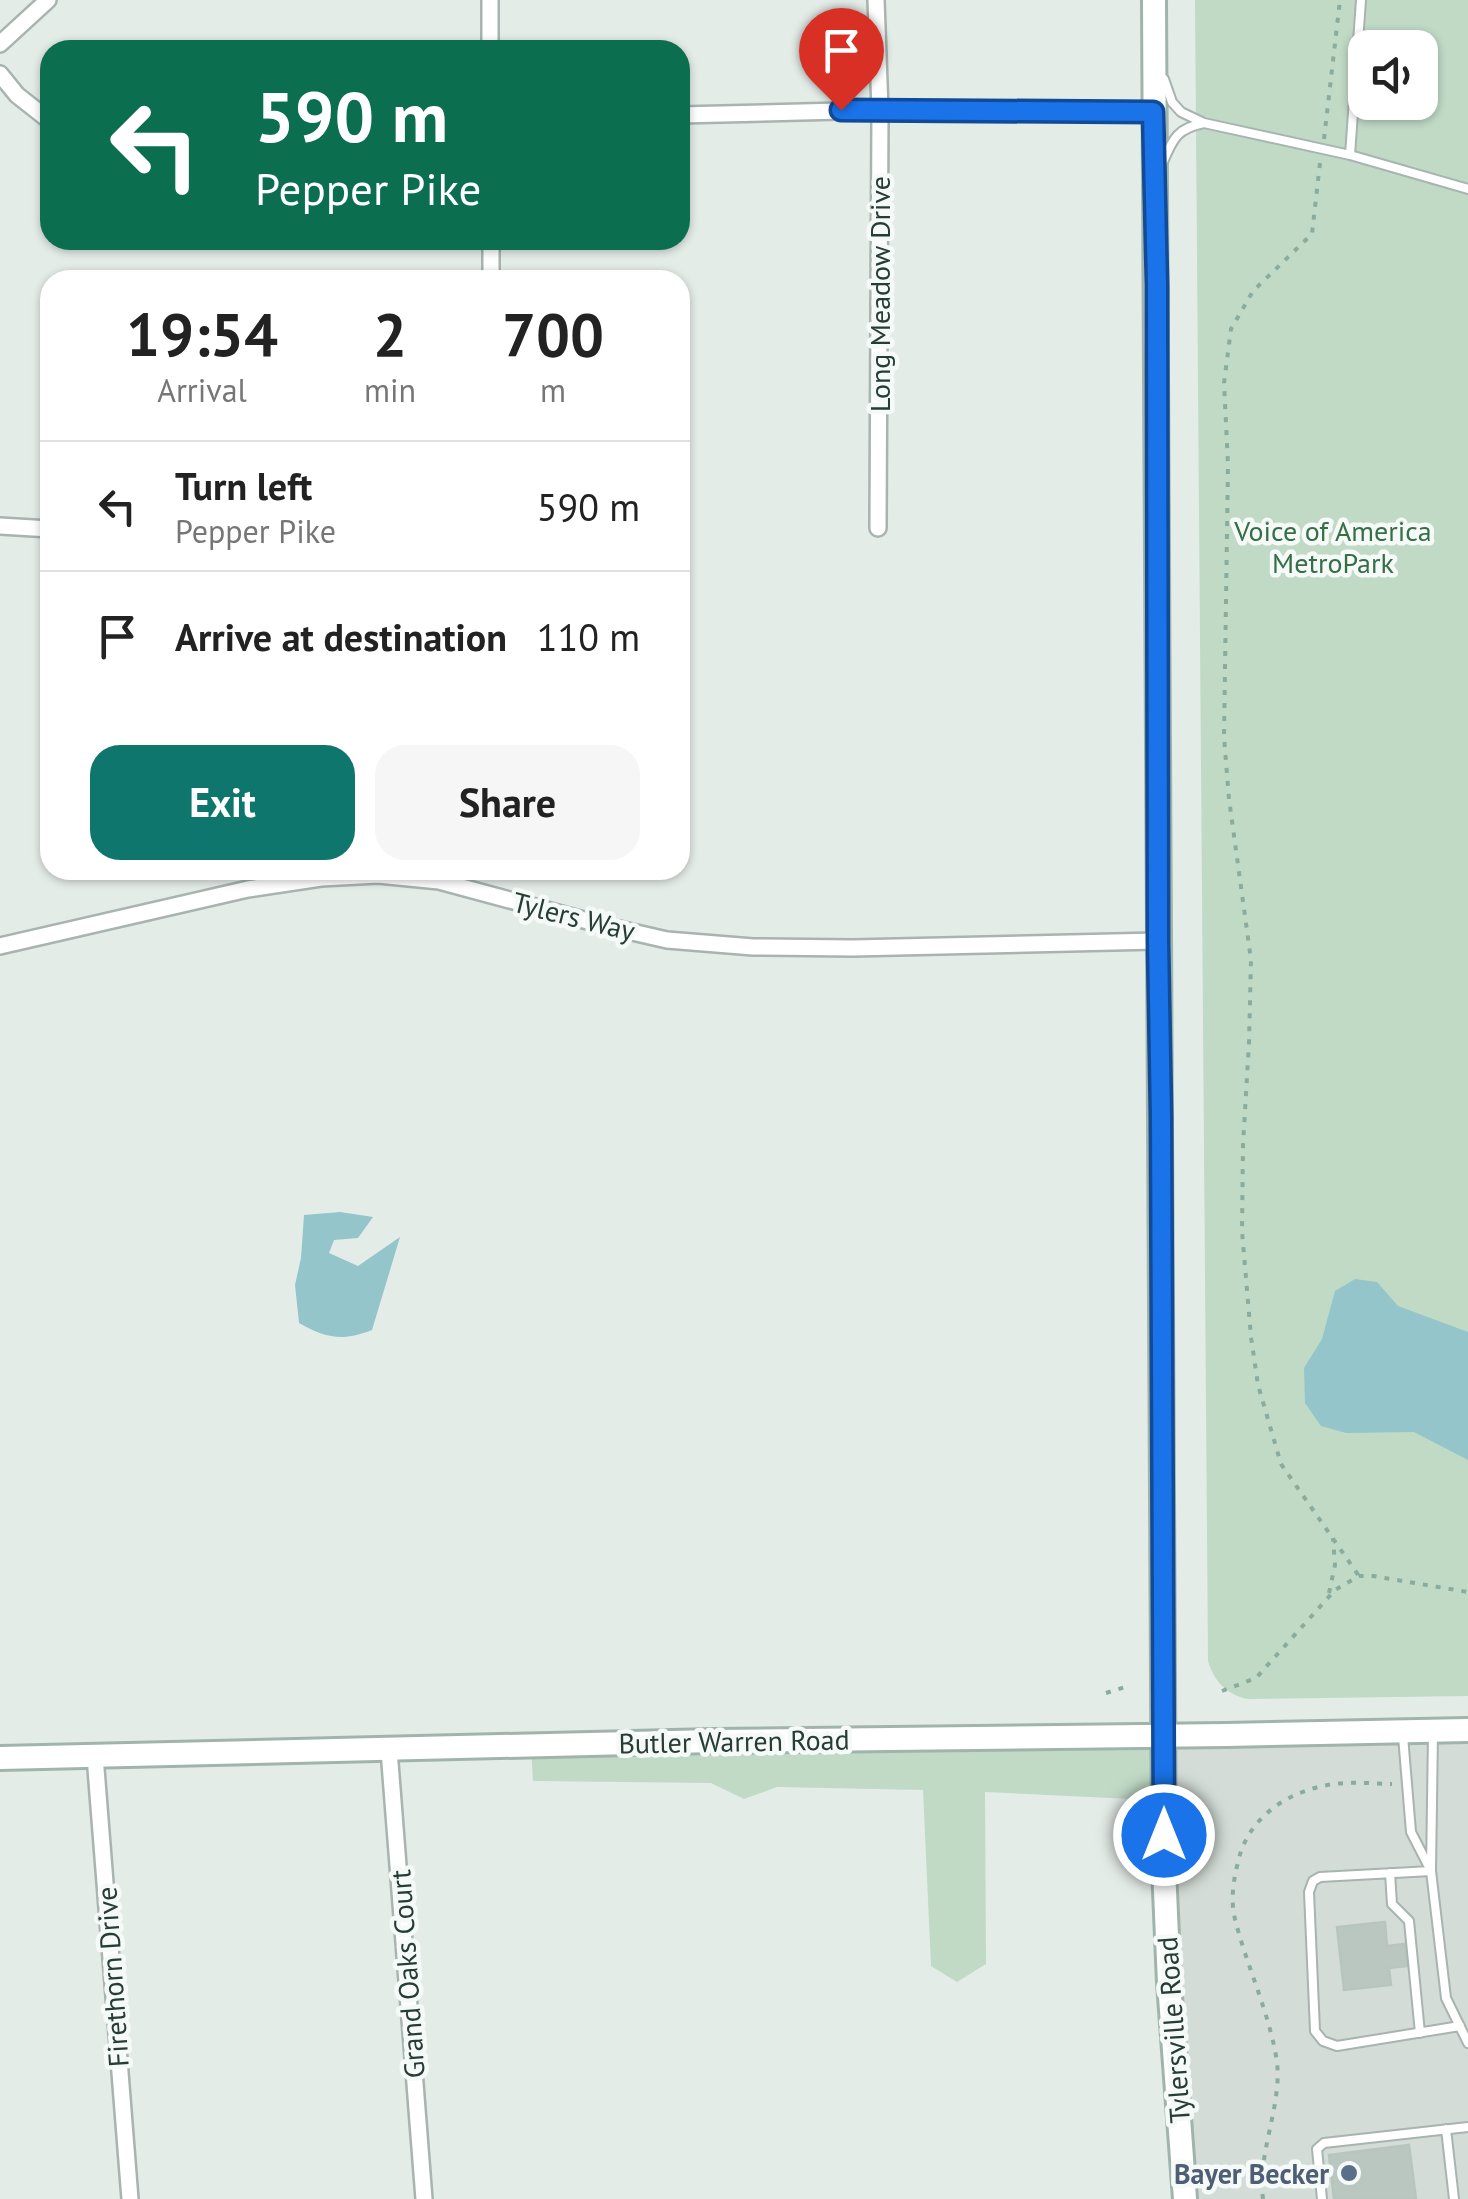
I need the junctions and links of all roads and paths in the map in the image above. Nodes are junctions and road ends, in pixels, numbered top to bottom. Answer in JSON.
{"nodes":[{"id":1,"x":48,"y":0,"type":"edge"},
{"id":2,"x":490,"y":0,"type":"edge"},
{"id":3,"x":876,"y":0,"type":"edge"},
{"id":4,"x":1154,"y":0,"type":"edge"},
{"id":5,"x":1340,"y":0,"type":"edge"},
{"id":6,"x":1362,"y":0,"type":"edge"},
{"id":7,"x":1154,"y":38,"type":"junction"},
{"id":8,"x":490,"y":40,"type":"edge"},
{"id":9,"x":0,"y":44,"type":"edge"},
{"id":10,"x":0,"y":74,"type":"edge"},
{"id":11,"x":880,"y":110,"type":"junction"},
{"id":12,"x":1153,"y":112,"type":"junction"},
{"id":13,"x":40,"y":113,"type":"edge"},
{"id":14,"x":690,"y":115,"type":"edge"},
{"id":15,"x":1204,"y":123,"type":"junction"},
{"id":16,"x":1322,"y":149,"type":"junction"},
{"id":17,"x":1350,"y":156,"type":"junction"},
{"id":18,"x":1468,"y":189,"type":"edge"},
{"id":19,"x":1154,"y":191,"type":"junction"},
{"id":20,"x":0,"y":526,"type":"edge"},
{"id":21,"x":40,"y":528,"type":"edge"},
{"id":22,"x":878,"y":528,"type":"dead end"},
{"id":23,"x":306,"y":880,"type":"edge"},
{"id":24,"x":429,"y":880,"type":"edge"},
{"id":25,"x":1158,"y":941,"type":"junction"},
{"id":26,"x":0,"y":946,"type":"edge"},
{"id":27,"x":1332,"y":1536,"type":"junction"},
{"id":28,"x":1359,"y":1576,"type":"junction"},
{"id":29,"x":1468,"y":1592,"type":"edge"},
{"id":30,"x":1328,"y":1598,"type":"junction"},
{"id":31,"x":1125,"y":1687,"type":"dead end"},
{"id":32,"x":1222,"y":1691,"type":"dead end"},
{"id":33,"x":1106,"y":1693,"type":"dead end"},
{"id":34,"x":1468,"y":1730,"type":"edge"},
{"id":35,"x":1432,"y":1731,"type":"junction"},
{"id":36,"x":1403,"y":1732,"type":"junction"},
{"id":37,"x":1163,"y":1735,"type":"junction"},
{"id":38,"x":390,"y":1750,"type":"junction"},
{"id":39,"x":95,"y":1756,"type":"junction"},
{"id":40,"x":0,"y":1758,"type":"edge"},
{"id":41,"x":1407,"y":1785,"type":"junction"},
{"id":42,"x":1432,"y":1871,"type":"junction"},
{"id":43,"x":1390,"y":1873,"type":"junction"},
{"id":44,"x":1460,"y":2026,"type":"junction"},
{"id":45,"x":1420,"y":2033,"type":"junction"},
{"id":46,"x":1468,"y":2043,"type":"edge"},
{"id":47,"x":1468,"y":2127,"type":"edge"},
{"id":48,"x":1446,"y":2130,"type":"junction"},
{"id":49,"x":130,"y":2199,"type":"edge"},
{"id":50,"x":424,"y":2199,"type":"edge"},
{"id":51,"x":1186,"y":2199,"type":"edge"},
{"id":52,"x":1263,"y":2199,"type":"edge"},
{"id":53,"x":1322,"y":2199,"type":"edge"},
{"id":54,"x":1454,"y":2199,"type":"edge"}],
"edges":[{"from":1,"to":9,"type":"street"},
{"from":2,"to":8,"type":"street"},
{"from":3,"to":11,"type":"street","name":"Long Meadow Drive"},
{"from":4,"to":7,"type":"main road","name":"Tylersville Road"},
{"from":5,"to":16,"type":"path"},
{"from":6,"to":17,"type":"lane"},
{"from":7,"to":12,"type":"main road","name":"Tylersville Road"},
{"from":7,"to":15,"type":"lane"},
{"from":10,"to":13,"type":"street"},
{"from":11,"to":12,"type":"street"},
{"from":11,"to":14,"type":"street"},
{"from":11,"to":22,"type":"street","name":"Long Meadow Drive"},
{"from":12,"to":19,"type":"main road","name":"Tylersville Road"},
{"from":15,"to":16,"type":"lane"},
{"from":15,"to":19,"type":"lane"},
{"from":16,"to":17,"type":"lane"},
{"from":16,"to":27,"type":"path"},
{"from":17,"to":18,"type":"lane"},
{"from":19,"to":25,"type":"main road","name":"Tylersville Road"},
{"from":20,"to":21,"type":"street"},
{"from":23,"to":26,"type":"street","name":"Tylers Way"},
{"from":24,"to":25,"type":"street","name":"Tylers Way"},
{"from":25,"to":37,"type":"main road","name":"Tylersville Road"},
{"from":27,"to":28,"type":"path"},
{"from":27,"to":30,"type":"path"},
{"from":28,"to":29,"type":"path"},
{"from":28,"to":30,"type":"path"},
{"from":30,"to":32,"type":"path"},
{"from":31,"to":33,"type":"path"},
{"from":34,"to":35,"type":"main road","name":"Butler Warren Road"},
{"from":35,"to":36,"type":"main road","name":"Butler Warren Road"},
{"from":35,"to":42,"type":"lane"},
{"from":36,"to":37,"type":"main road","name":"Butler Warren Road"},
{"from":36,"to":41,"type":"lane"},
{"from":37,"to":38,"type":"main road","name":"Butler Warren Road"},
{"from":37,"to":51,"type":"main road","name":"Tylersville Road"},
{"from":38,"to":39,"type":"main road","name":"Butler Warren Road"},
{"from":38,"to":50,"type":"street","name":"Grand Oaks Court"},
{"from":39,"to":40,"type":"main road","name":"Butler Warren Road"},
{"from":39,"to":49,"type":"street","name":"Firethorn Drive"},
{"from":41,"to":42,"type":"lane"},
{"from":41,"to":52,"type":"path"},
{"from":42,"to":43,"type":"lane"},
{"from":42,"to":44,"type":"lane"},
{"from":43,"to":45,"type":"lane"},
{"from":43,"to":45,"type":"lane"},
{"from":44,"to":45,"type":"lane"},
{"from":44,"to":46,"type":"lane"},
{"from":47,"to":48,"type":"lane"},
{"from":48,"to":53,"type":"lane"},
{"from":48,"to":54,"type":"lane"}]}
